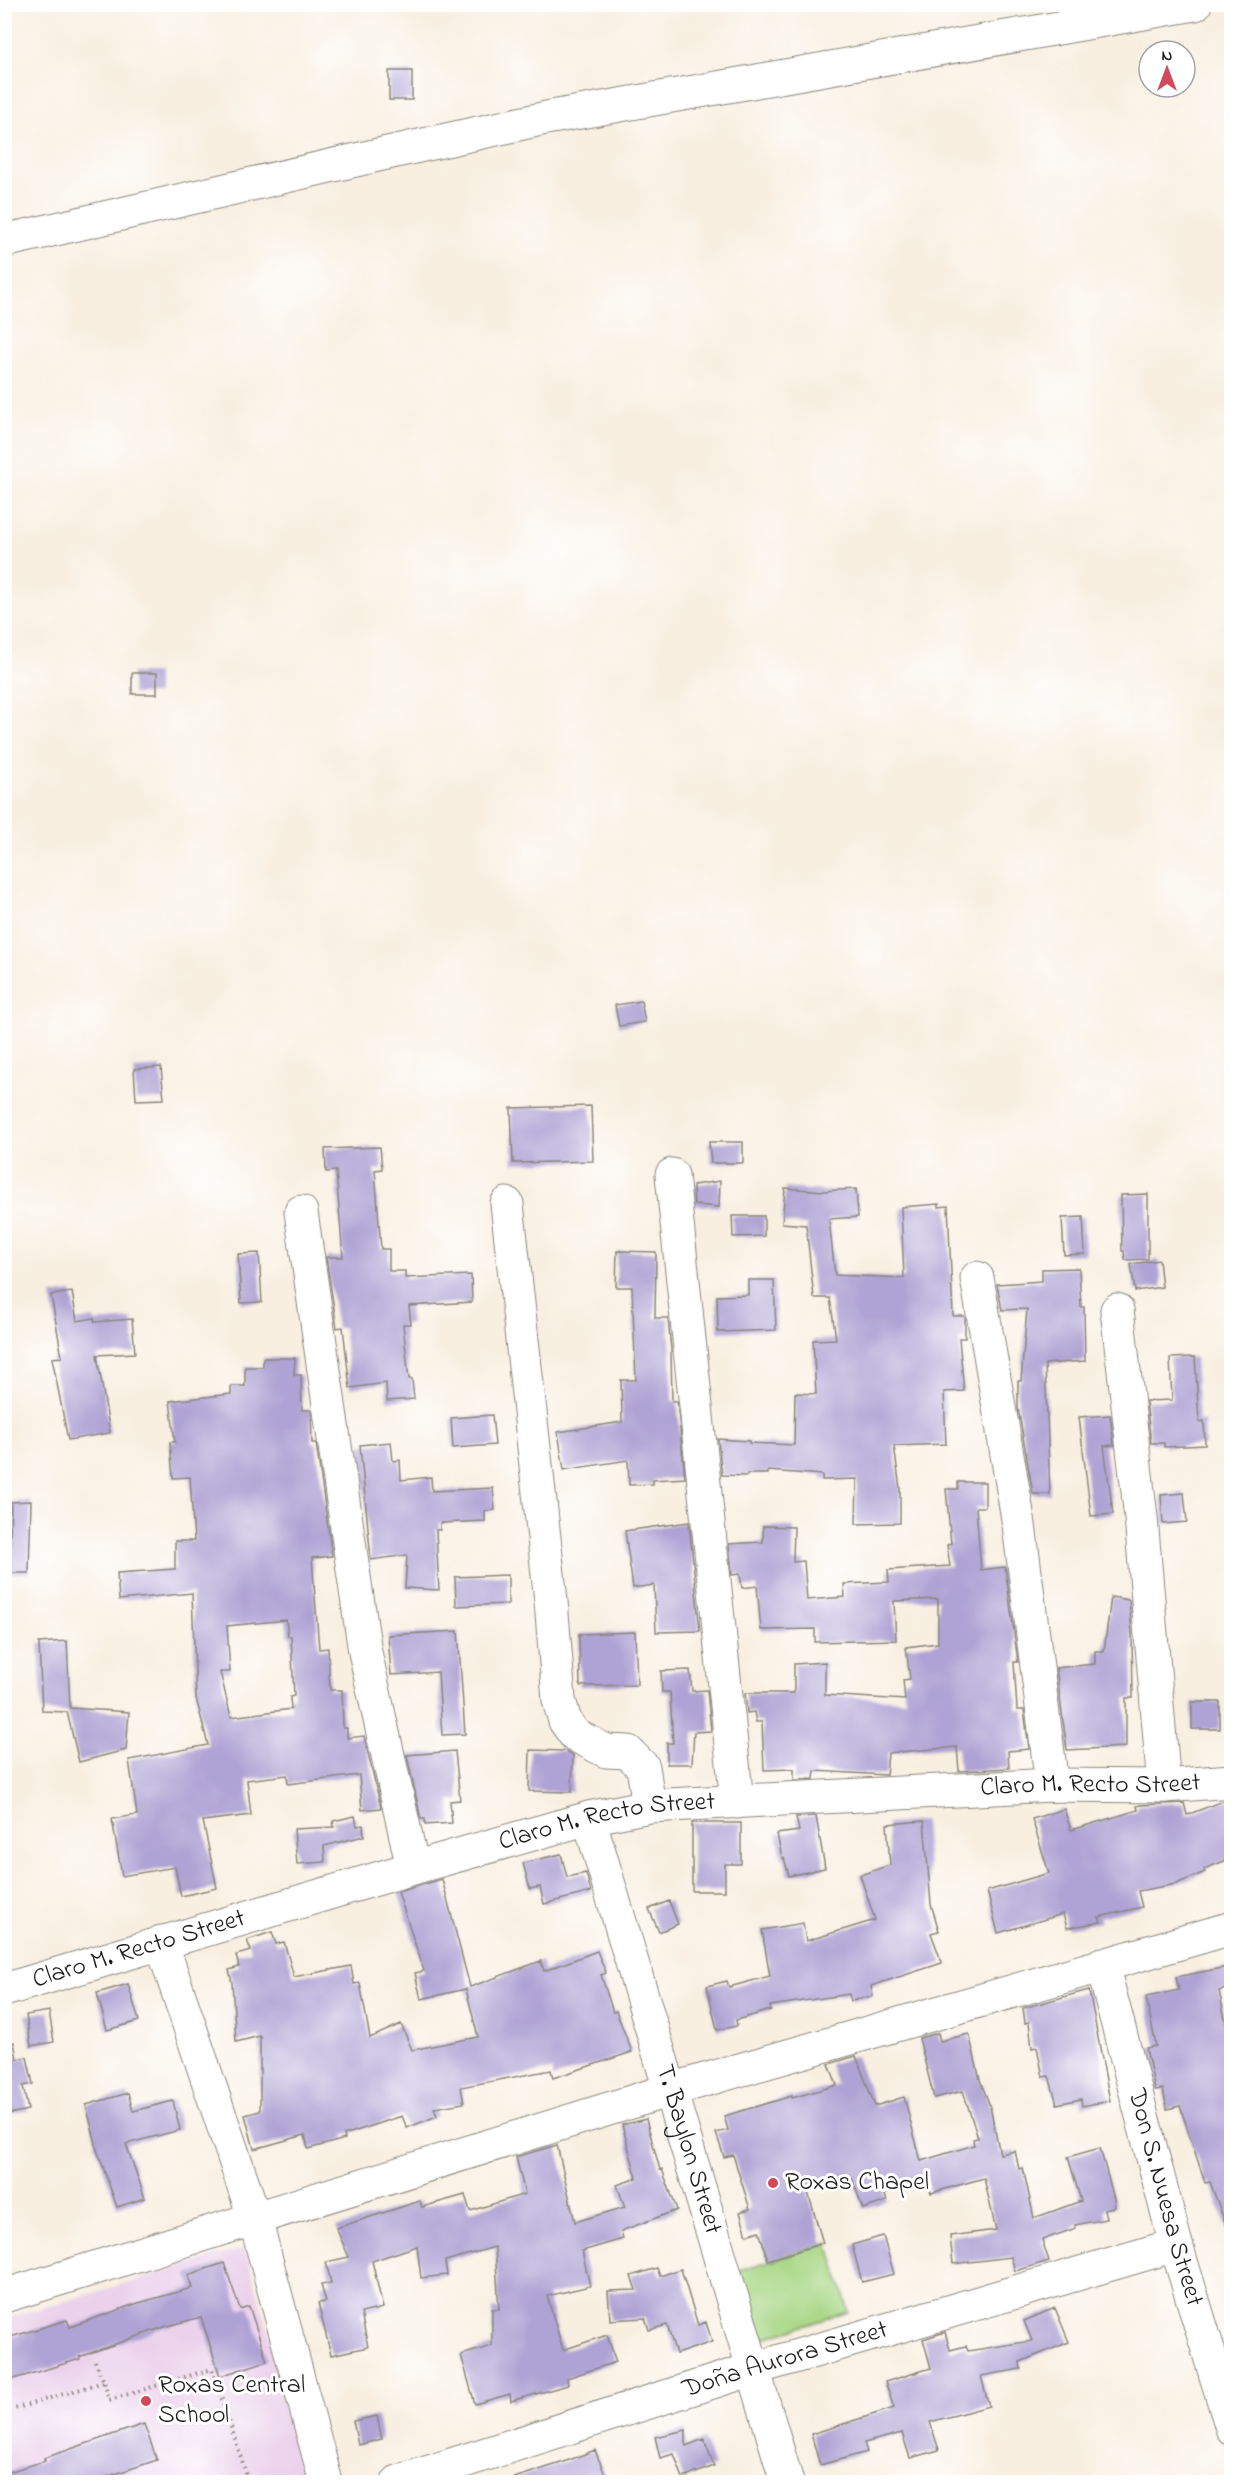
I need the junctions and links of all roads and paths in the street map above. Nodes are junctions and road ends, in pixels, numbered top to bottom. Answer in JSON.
{"nodes":[{"id":1,"x":1195,"y":4,"type":"edge"},
{"id":2,"x":4,"y":241,"type":"edge"},
{"id":3,"x":672,"y":1175,"type":"dead end"},
{"id":4,"x":507,"y":1204,"type":"dead end"},
{"id":5,"x":301,"y":1212,"type":"dead end"},
{"id":6,"x":978,"y":1278,"type":"dead end"},
{"id":7,"x":1117,"y":1310,"type":"dead end"},
{"id":8,"x":1232,"y":1781,"type":"edge"},
{"id":9,"x":1052,"y":1785,"type":"junction"},
{"id":10,"x":1164,"y":1786,"type":"junction"},
{"id":11,"x":737,"y":1802,"type":"junction"},
{"id":12,"x":649,"y":1806,"type":"junction"},
{"id":13,"x":589,"y":1818,"type":"junction"},
{"id":14,"x":413,"y":1868,"type":"junction"},
{"id":15,"x":1232,"y":1928,"type":"edge"},
{"id":16,"x":161,"y":1942,"type":"junction"},
{"id":17,"x":1102,"y":1964,"type":"junction"},
{"id":18,"x":4,"y":1990,"type":"edge"},
{"id":19,"x":670,"y":2090,"type":"junction"},
{"id":20,"x":255,"y":2219,"type":"junction"},
{"id":21,"x":1176,"y":2245,"type":"junction"},
{"id":22,"x":4,"y":2296,"type":"edge"},
{"id":23,"x":94,"y":2361,"type":"dead end"},
{"id":24,"x":753,"y":2369,"type":"junction"},
{"id":25,"x":104,"y":2382,"type":"junction"},
{"id":26,"x":4,"y":2412,"type":"edge"},
{"id":27,"x":1232,"y":2428,"type":"edge"},
{"id":28,"x":249,"y":2482,"type":"edge"},
{"id":29,"x":326,"y":2482,"type":"edge"},
{"id":30,"x":398,"y":2482,"type":"edge"},
{"id":31,"x":787,"y":2482,"type":"edge"}],
"edges":[{"from":1,"to":2,"type":"street"},
{"from":3,"to":11,"type":"street"},
{"from":4,"to":12,"type":"street"},
{"from":5,"to":14,"type":"street"},
{"from":6,"to":9,"type":"street"},
{"from":7,"to":10,"type":"street"},
{"from":8,"to":10,"type":"street","name":"Claro M. Recto Street"},
{"from":9,"to":10,"type":"street","name":"Claro M. Recto Street"},
{"from":9,"to":11,"type":"street","name":"Claro M. Recto Street"},
{"from":11,"to":12,"type":"street","name":"Claro M. Recto Street"},
{"from":12,"to":13,"type":"street","name":"Claro M. Recto Street"},
{"from":13,"to":14,"type":"street","name":"Claro M. Recto Street"},
{"from":13,"to":19,"type":"street","name":"T. Baylon Street"},
{"from":14,"to":16,"type":"street","name":"Claro M. Recto Street"},
{"from":15,"to":17,"type":"street"},
{"from":16,"to":18,"type":"street","name":"Claro M. Recto Street"},
{"from":16,"to":20,"type":"street"},
{"from":17,"to":19,"type":"street"},
{"from":17,"to":21,"type":"street","name":"Don S. Nuesa Street"},
{"from":19,"to":20,"type":"street"},
{"from":19,"to":24,"type":"street","name":"T. Baylon Street"},
{"from":20,"to":22,"type":"street"},
{"from":20,"to":29,"type":"street"},
{"from":21,"to":24,"type":"street","name":"Doña Aurora Street"},
{"from":21,"to":27,"type":"street","name":"Don S. Nuesa Street"},
{"from":23,"to":25,"type":"path"},
{"from":24,"to":30,"type":"street","name":"Doña Aurora Street"},
{"from":24,"to":31,"type":"street","name":"T. Baylon Street"},
{"from":25,"to":26,"type":"path"},
{"from":25,"to":28,"type":"path"}]}
